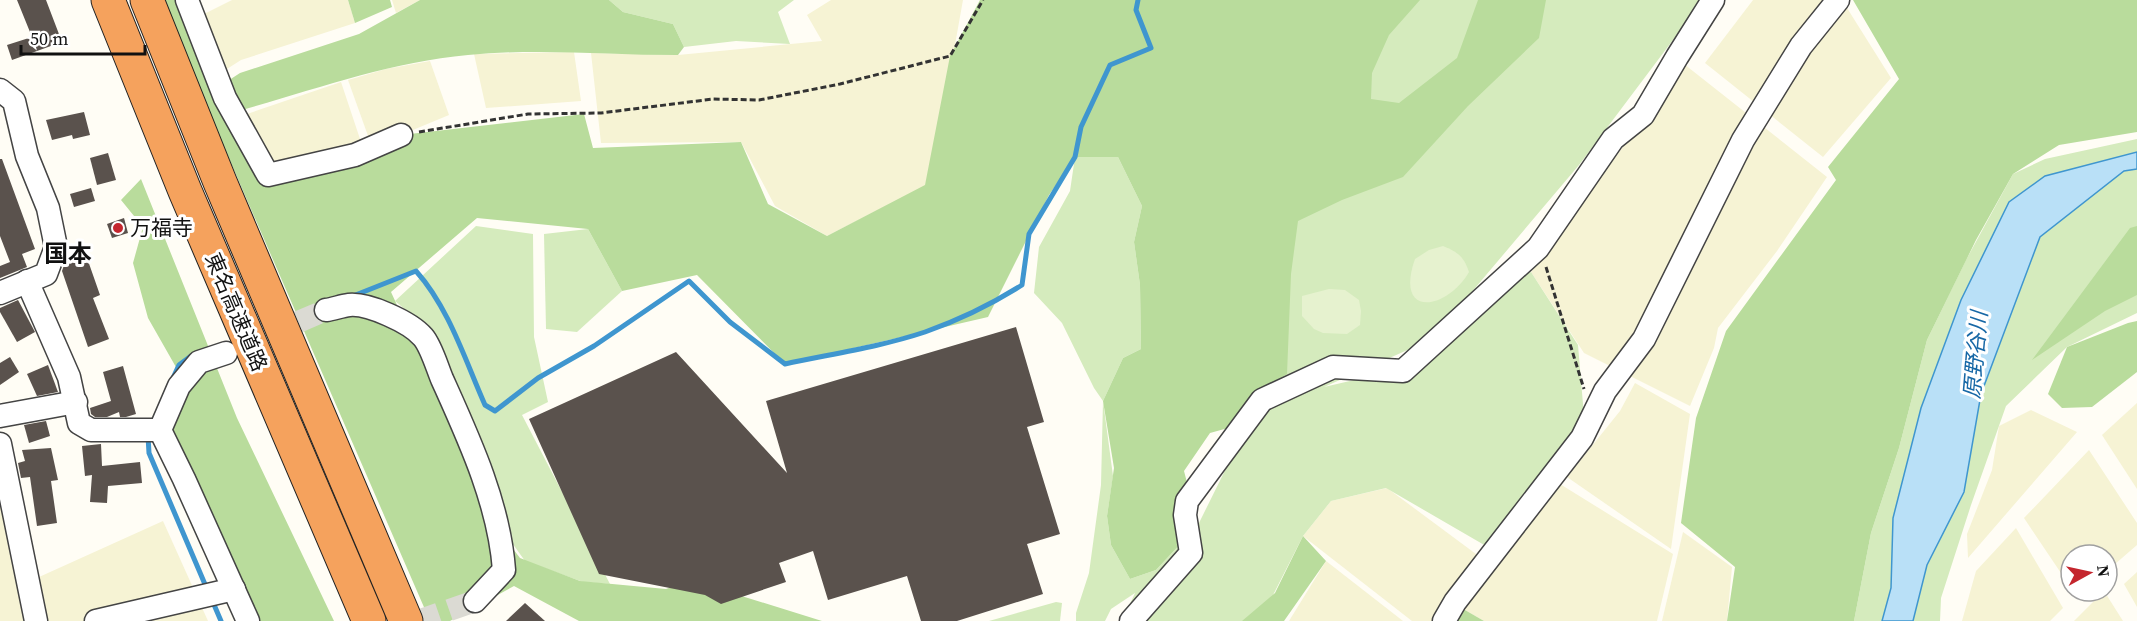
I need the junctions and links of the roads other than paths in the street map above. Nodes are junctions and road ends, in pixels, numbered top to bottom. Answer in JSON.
{"nodes":[{"id":1,"x":108,"y":0,"type":"edge"},
{"id":2,"x":147,"y":0,"type":"edge"},
{"id":3,"x":188,"y":0,"type":"edge"},
{"id":4,"x":1713,"y":0,"type":"edge"},
{"id":5,"x":1838,"y":0,"type":"edge"},
{"id":6,"x":0,"y":90,"type":"edge"},
{"id":7,"x":401,"y":135,"type":"road end"},
{"id":8,"x":27,"y":281,"type":"junction"},
{"id":9,"x":0,"y":293,"type":"edge"},
{"id":10,"x":326,"y":310,"type":"tunnel mouth"},
{"id":11,"x":226,"y":353,"type":"dead end"},
{"id":12,"x":76,"y":402,"type":"junction"},
{"id":13,"x":0,"y":416,"type":"edge"},
{"id":14,"x":160,"y":430,"type":"junction"},
{"id":15,"x":0,"y":444,"type":"edge"},
{"id":16,"x":234,"y":589,"type":"junction"},
{"id":17,"x":475,"y":601,"type":"tunnel mouth"},
{"id":18,"x":36,"y":621,"type":"edge"},
{"id":19,"x":96,"y":621,"type":"edge"},
{"id":20,"x":248,"y":621,"type":"edge"},
{"id":21,"x":369,"y":621,"type":"edge"},
{"id":22,"x":406,"y":621,"type":"edge"},
{"id":23,"x":1131,"y":621,"type":"edge"},
{"id":24,"x":1444,"y":621,"type":"edge"}],
"edges":[{"from":1,"to":21,"type":"highway","name":"東名高速道路"},
{"from":2,"to":22,"type":"highway","name":"東名高速道路"},
{"from":3,"to":7,"type":"street"},
{"from":4,"to":23,"type":"street"},
{"from":5,"to":24,"type":"street"},
{"from":6,"to":8,"type":"street"},
{"from":8,"to":9,"type":"street"},
{"from":8,"to":12,"type":"street"},
{"from":10,"to":17,"type":"street"},
{"from":11,"to":14,"type":"street"},
{"from":12,"to":13,"type":"street"},
{"from":12,"to":14,"type":"street"},
{"from":14,"to":16,"type":"street"},
{"from":15,"to":18,"type":"street"},
{"from":16,"to":19,"type":"street"},
{"from":16,"to":20,"type":"street"}]}
